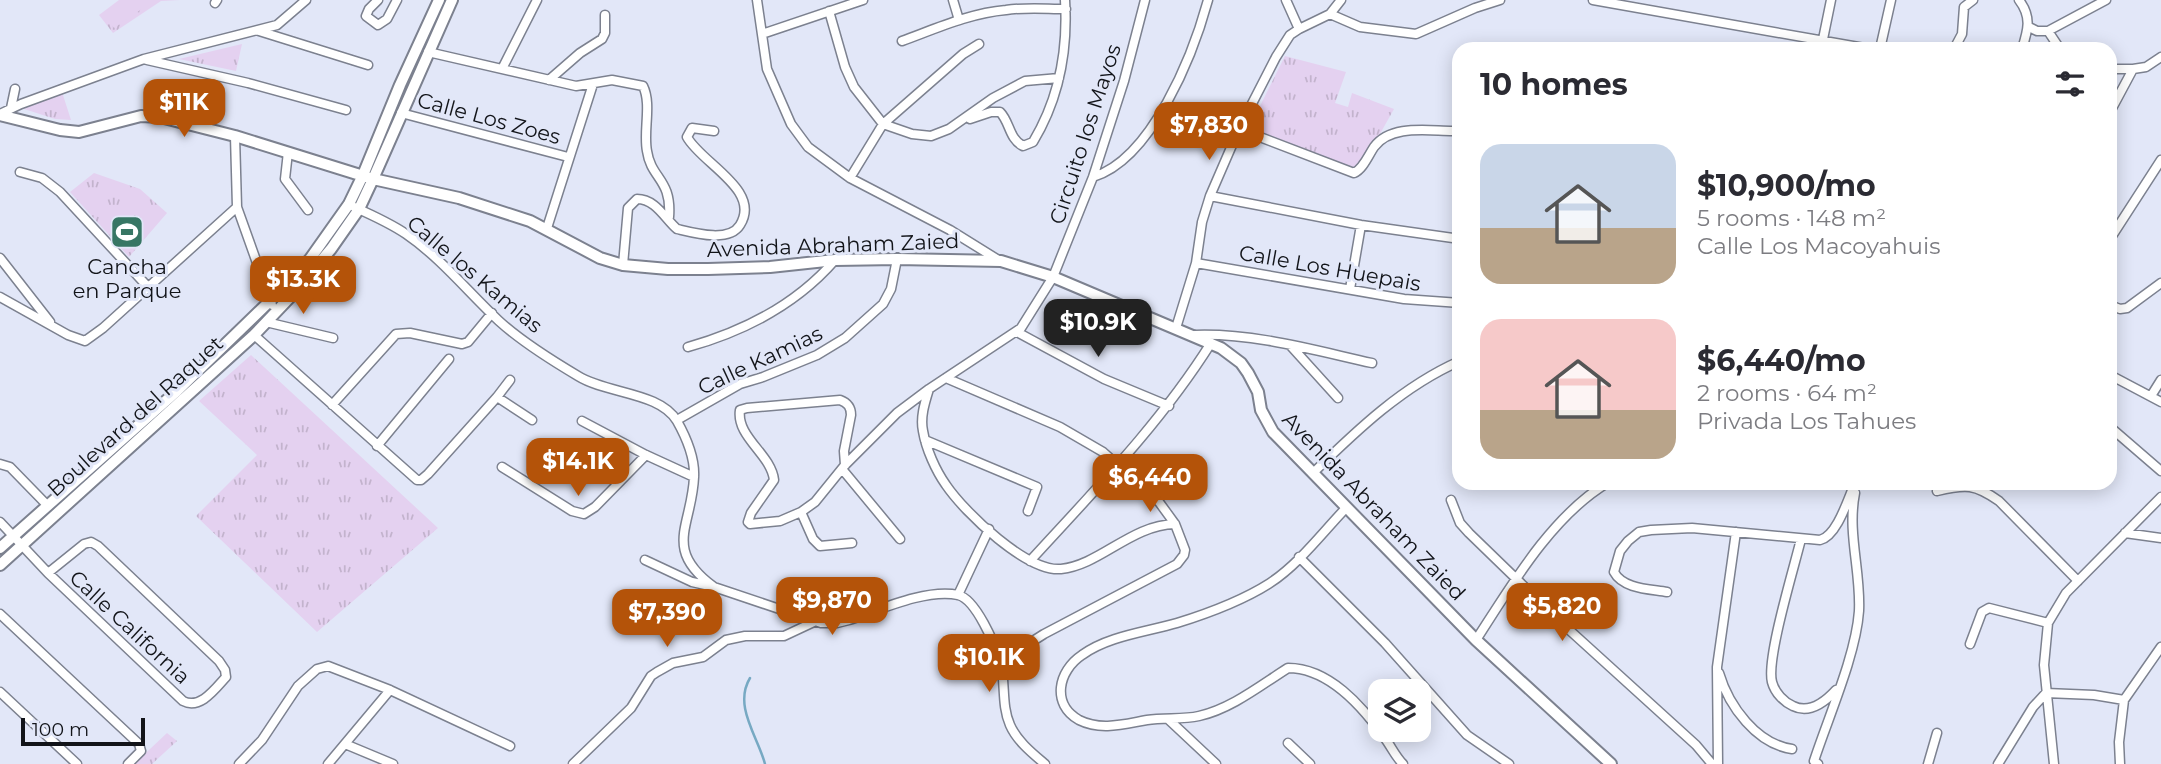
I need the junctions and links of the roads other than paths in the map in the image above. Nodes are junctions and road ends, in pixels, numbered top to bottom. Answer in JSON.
{"nodes":[{"id":1,"x":306,"y":0,"type":"edge"},
{"id":2,"x":378,"y":0,"type":"edge"},
{"id":3,"x":397,"y":0,"type":"edge"},
{"id":4,"x":439,"y":0,"type":"edge"},
{"id":5,"x":452,"y":0,"type":"edge"},
{"id":6,"x":537,"y":0,"type":"edge"},
{"id":7,"x":757,"y":0,"type":"edge"},
{"id":8,"x":863,"y":0,"type":"edge"},
{"id":9,"x":953,"y":0,"type":"edge"},
{"id":10,"x":1145,"y":0,"type":"edge"},
{"id":11,"x":1208,"y":0,"type":"edge"},
{"id":12,"x":1286,"y":0,"type":"edge"},
{"id":13,"x":1340,"y":0,"type":"edge"},
{"id":14,"x":1500,"y":0,"type":"edge"},
{"id":15,"x":1594,"y":0,"type":"edge"},
{"id":16,"x":1831,"y":0,"type":"edge"},
{"id":17,"x":1891,"y":0,"type":"edge"},
{"id":18,"x":2019,"y":0,"type":"edge"},
{"id":19,"x":2106,"y":0,"type":"edge"},
{"id":20,"x":1970,"y":2,"type":"edge"},
{"id":21,"x":1066,"y":4,"type":"edge"},
{"id":22,"x":830,"y":12,"type":"junction"},
{"id":23,"x":1330,"y":14,"type":"junction"},
{"id":24,"x":605,"y":15,"type":"dead end"},
{"id":25,"x":959,"y":20,"type":"junction"},
{"id":26,"x":2029,"y":27,"type":"junction"},
{"id":27,"x":1300,"y":29,"type":"junction"},
{"id":28,"x":259,"y":31,"type":"junction"},
{"id":29,"x":2048,"y":31,"type":"junction"},
{"id":30,"x":762,"y":34,"type":"junction"},
{"id":31,"x":902,"y":41,"type":"dead end"},
{"id":32,"x":1807,"y":42,"type":"edge"},
{"id":33,"x":1823,"y":42,"type":"edge"},
{"id":34,"x":1882,"y":42,"type":"edge"},
{"id":35,"x":1958,"y":42,"type":"edge"},
{"id":36,"x":2024,"y":42,"type":"edge"},
{"id":37,"x":2055,"y":42,"type":"edge"},
{"id":38,"x":979,"y":44,"type":"dead end"},
{"id":39,"x":428,"y":52,"type":"junction"},
{"id":40,"x":2161,"y":57,"type":"edge"},
{"id":41,"x":145,"y":59,"type":"junction"},
{"id":42,"x":368,"y":65,"type":"dead end"},
{"id":43,"x":503,"y":67,"type":"junction"},
{"id":44,"x":2117,"y":69,"type":"edge"},
{"id":45,"x":2133,"y":69,"type":"junction"},
{"id":46,"x":1059,"y":78,"type":"junction"},
{"id":47,"x":549,"y":80,"type":"junction"},
{"id":48,"x":593,"y":84,"type":"junction"},
{"id":49,"x":15,"y":89,"type":"dead end"},
{"id":50,"x":2117,"y":99,"type":"edge"},
{"id":51,"x":11,"y":108,"type":"junction"},
{"id":52,"x":346,"y":110,"type":"dead end"},
{"id":53,"x":401,"y":113,"type":"junction"},
{"id":54,"x":0,"y":115,"type":"edge"},
{"id":55,"x":883,"y":124,"type":"junction"},
{"id":56,"x":957,"y":124,"type":"junction"},
{"id":57,"x":1239,"y":129,"type":"junction"},
{"id":58,"x":1452,"y":130,"type":"edge"},
{"id":59,"x":714,"y":131,"type":"dead end"},
{"id":60,"x":234,"y":136,"type":"junction"},
{"id":61,"x":288,"y":152,"type":"junction"},
{"id":62,"x":568,"y":157,"type":"junction"},
{"id":63,"x":2161,"y":160,"type":"edge"},
{"id":64,"x":20,"y":172,"type":"dead end"},
{"id":65,"x":368,"y":177,"type":"junction"},
{"id":66,"x":1093,"y":177,"type":"junction"},
{"id":67,"x":850,"y":178,"type":"junction"},
{"id":68,"x":1210,"y":196,"type":"junction"},
{"id":69,"x":354,"y":206,"type":"junction"},
{"id":70,"x":237,"y":207,"type":"junction"},
{"id":71,"x":308,"y":210,"type":"dead end"},
{"id":72,"x":669,"y":217,"type":"junction"},
{"id":73,"x":1361,"y":225,"type":"junction"},
{"id":74,"x":547,"y":228,"type":"junction"},
{"id":75,"x":2117,"y":228,"type":"edge"},
{"id":76,"x":1452,"y":238,"type":"edge"},
{"id":77,"x":0,"y":258,"type":"edge"},
{"id":78,"x":897,"y":259,"type":"junction"},
{"id":79,"x":835,"y":260,"type":"junction"},
{"id":80,"x":1001,"y":261,"type":"junction"},
{"id":81,"x":1196,"y":263,"type":"junction"},
{"id":82,"x":623,"y":265,"type":"junction"},
{"id":83,"x":1053,"y":277,"type":"junction"},
{"id":84,"x":2161,"y":283,"type":"edge"},
{"id":85,"x":148,"y":287,"type":"junction"},
{"id":86,"x":1350,"y":289,"type":"junction"},
{"id":87,"x":0,"y":297,"type":"edge"},
{"id":88,"x":270,"y":301,"type":"junction"},
{"id":89,"x":1452,"y":302,"type":"edge"},
{"id":90,"x":2117,"y":308,"type":"edge"},
{"id":91,"x":276,"y":312,"type":"junction"},
{"id":92,"x":492,"y":313,"type":"junction"},
{"id":93,"x":266,"y":322,"type":"junction"},
{"id":94,"x":52,"y":325,"type":"junction"},
{"id":95,"x":1176,"y":328,"type":"junction"},
{"id":96,"x":1017,"y":332,"type":"junction"},
{"id":97,"x":254,"y":335,"type":"junction"},
{"id":98,"x":1192,"y":335,"type":"junction"},
{"id":99,"x":333,"y":338,"type":"dead end"},
{"id":100,"x":1211,"y":343,"type":"junction"},
{"id":101,"x":1290,"y":345,"type":"junction"},
{"id":102,"x":688,"y":347,"type":"dead end"},
{"id":103,"x":449,"y":359,"type":"dead end"},
{"id":104,"x":1372,"y":363,"type":"dead end"},
{"id":105,"x":1452,"y":365,"type":"edge"},
{"id":106,"x":946,"y":378,"type":"junction"},
{"id":107,"x":2117,"y":379,"type":"edge"},
{"id":108,"x":510,"y":380,"type":"dead end"},
{"id":109,"x":2161,"y":380,"type":"edge"},
{"id":110,"x":929,"y":389,"type":"junction"},
{"id":111,"x":2151,"y":396,"type":"junction"},
{"id":112,"x":497,"y":397,"type":"junction"},
{"id":113,"x":1338,"y":398,"type":"dead end"},
{"id":114,"x":2161,"y":402,"type":"edge"},
{"id":115,"x":332,"y":405,"type":"junction"},
{"id":116,"x":1168,"y":406,"type":"junction"},
{"id":117,"x":532,"y":420,"type":"dead end"},
{"id":118,"x":677,"y":420,"type":"junction"},
{"id":119,"x":582,"y":421,"type":"dead end"},
{"id":120,"x":2117,"y":433,"type":"edge"},
{"id":121,"x":925,"y":440,"type":"junction"},
{"id":122,"x":377,"y":446,"type":"junction"},
{"id":123,"x":646,"y":455,"type":"junction"},
{"id":124,"x":0,"y":464,"type":"edge"},
{"id":125,"x":1119,"y":465,"type":"junction"},
{"id":126,"x":502,"y":467,"type":"dead end"},
{"id":127,"x":844,"y":467,"type":"junction"},
{"id":128,"x":2161,"y":471,"type":"edge"},
{"id":129,"x":1313,"y":473,"type":"junction"},
{"id":130,"x":694,"y":477,"type":"junction"},
{"id":131,"x":1598,"y":490,"type":"edge"},
{"id":132,"x":1852,"y":490,"type":"edge"},
{"id":133,"x":1855,"y":490,"type":"edge"},
{"id":134,"x":1944,"y":490,"type":"edge"},
{"id":135,"x":1982,"y":490,"type":"edge"},
{"id":136,"x":1937,"y":491,"type":"dead end"},
{"id":137,"x":2161,"y":496,"type":"edge"},
{"id":138,"x":1451,"y":499,"type":"dead end"},
{"id":139,"x":48,"y":506,"type":"junction"},
{"id":140,"x":1346,"y":508,"type":"junction"},
{"id":141,"x":1028,"y":511,"type":"dead end"},
{"id":142,"x":802,"y":512,"type":"junction"},
{"id":143,"x":0,"y":522,"type":"edge"},
{"id":144,"x":1175,"y":524,"type":"junction"},
{"id":145,"x":989,"y":529,"type":"junction"},
{"id":146,"x":1736,"y":531,"type":"junction"},
{"id":147,"x":2125,"y":533,"type":"junction"},
{"id":148,"x":12,"y":537,"type":"junction"},
{"id":149,"x":2161,"y":538,"type":"edge"},
{"id":150,"x":900,"y":539,"type":"dead end"},
{"id":151,"x":1801,"y":540,"type":"junction"},
{"id":152,"x":852,"y":543,"type":"dead end"},
{"id":153,"x":21,"y":547,"type":"junction"},
{"id":154,"x":0,"y":548,"type":"edge"},
{"id":155,"x":1299,"y":557,"type":"junction"},
{"id":156,"x":645,"y":560,"type":"dead end"},
{"id":157,"x":1030,"y":561,"type":"junction"},
{"id":158,"x":0,"y":565,"type":"edge"},
{"id":159,"x":48,"y":573,"type":"junction"},
{"id":160,"x":1516,"y":579,"type":"junction"},
{"id":161,"x":2078,"y":581,"type":"junction"},
{"id":162,"x":714,"y":587,"type":"junction"},
{"id":163,"x":1667,"y":592,"type":"dead end"},
{"id":164,"x":958,"y":595,"type":"junction"},
{"id":165,"x":0,"y":614,"type":"edge"},
{"id":166,"x":816,"y":621,"type":"junction"},
{"id":167,"x":2048,"y":623,"type":"junction"},
{"id":168,"x":1476,"y":640,"type":"junction"},
{"id":169,"x":1970,"y":644,"type":"dead end"},
{"id":170,"x":2161,"y":647,"type":"edge"},
{"id":171,"x":1000,"y":662,"type":"junction"},
{"id":172,"x":1717,"y":667,"type":"junction"},
{"id":173,"x":1838,"y":687,"type":"junction"},
{"id":174,"x":390,"y":690,"type":"junction"},
{"id":175,"x":0,"y":692,"type":"edge"},
{"id":176,"x":2046,"y":693,"type":"junction"},
{"id":177,"x":2124,"y":700,"type":"junction"},
{"id":178,"x":1168,"y":719,"type":"junction"},
{"id":179,"x":1937,"y":733,"type":"dead end"},
{"id":180,"x":1287,"y":743,"type":"dead end"},
{"id":181,"x":345,"y":744,"type":"junction"},
{"id":182,"x":510,"y":746,"type":"dead end"},
{"id":183,"x":1792,"y":749,"type":"dead end"},
{"id":184,"x":77,"y":764,"type":"edge"},
{"id":185,"x":128,"y":764,"type":"edge"},
{"id":186,"x":239,"y":764,"type":"edge"},
{"id":187,"x":328,"y":764,"type":"edge"},
{"id":188,"x":393,"y":764,"type":"edge"},
{"id":189,"x":573,"y":764,"type":"edge"},
{"id":190,"x":1045,"y":764,"type":"edge"},
{"id":191,"x":1216,"y":764,"type":"edge"},
{"id":192,"x":1310,"y":764,"type":"edge"},
{"id":193,"x":1403,"y":764,"type":"edge"},
{"id":194,"x":1509,"y":764,"type":"edge"},
{"id":195,"x":1611,"y":764,"type":"edge"},
{"id":196,"x":1712,"y":764,"type":"edge"},
{"id":197,"x":1718,"y":764,"type":"edge"},
{"id":198,"x":1818,"y":764,"type":"edge"},
{"id":199,"x":1928,"y":764,"type":"edge"},
{"id":200,"x":1998,"y":764,"type":"edge"},
{"id":201,"x":2054,"y":764,"type":"edge"},
{"id":202,"x":2120,"y":764,"type":"edge"}],
"edges":[{"from":1,"to":28,"type":"street"},
{"from":2,"to":3,"type":"street"},
{"from":4,"to":65,"type":"street","name":"Boulevard del Raquet"},
{"from":5,"to":39,"type":"street","name":"Boulevard del Raquet"},
{"from":6,"to":43,"type":"street"},
{"from":7,"to":30,"type":"street"},
{"from":8,"to":22,"type":"street"},
{"from":9,"to":25,"type":"street"},
{"from":10,"to":66,"type":"street","name":"Circuito los Mayos"},
{"from":11,"to":66,"type":"street"},
{"from":12,"to":27,"type":"street"},
{"from":13,"to":23,"type":"street"},
{"from":14,"to":23,"type":"street"},
{"from":15,"to":32,"type":"street"},
{"from":16,"to":33,"type":"street"},
{"from":17,"to":34,"type":"street"},
{"from":18,"to":26,"type":"street"},
{"from":19,"to":29,"type":"street"},
{"from":20,"to":35,"type":"street"},
{"from":21,"to":25,"type":"street"},
{"from":21,"to":46,"type":"street"},
{"from":22,"to":30,"type":"street"},
{"from":22,"to":55,"type":"street"},
{"from":23,"to":27,"type":"street"},
{"from":24,"to":47,"type":"street"},
{"from":25,"to":31,"type":"street"},
{"from":26,"to":29,"type":"street"},
{"from":26,"to":36,"type":"street"},
{"from":27,"to":57,"type":"street"},
{"from":28,"to":41,"type":"street"},
{"from":28,"to":42,"type":"street"},
{"from":29,"to":37,"type":"street"},
{"from":30,"to":67,"type":"street"},
{"from":38,"to":55,"type":"street"},
{"from":39,"to":43,"type":"street"},
{"from":39,"to":53,"type":"street","name":"Boulevard del Raquet"},
{"from":40,"to":45,"type":"street"},
{"from":41,"to":51,"type":"street"},
{"from":41,"to":52,"type":"street"},
{"from":43,"to":47,"type":"street"},
{"from":44,"to":45,"type":"street"},
{"from":45,"to":50,"type":"street"},
{"from":46,"to":56,"type":"street"},
{"from":46,"to":56,"type":"street"},
{"from":47,"to":48,"type":"street"},
{"from":48,"to":62,"type":"street"},
{"from":48,"to":72,"type":"street"},
{"from":49,"to":51,"type":"street"},
{"from":51,"to":54,"type":"street"},
{"from":53,"to":62,"type":"street","name":"Calle Los Zoes"},
{"from":53,"to":65,"type":"street","name":"Boulevard del Raquet"},
{"from":54,"to":60,"type":"street","name":"Avenida Abraham Zaied"},
{"from":55,"to":56,"type":"street"},
{"from":55,"to":67,"type":"street"},
{"from":57,"to":58,"type":"street"},
{"from":57,"to":68,"type":"street"},
{"from":59,"to":72,"type":"street"},
{"from":60,"to":61,"type":"street","name":"Avenida Abraham Zaied"},
{"from":60,"to":70,"type":"street"},
{"from":61,"to":65,"type":"street","name":"Avenida Abraham Zaied"},
{"from":61,"to":71,"type":"street"},
{"from":62,"to":74,"type":"street"},
{"from":63,"to":75,"type":"street"},
{"from":64,"to":85,"type":"street"},
{"from":65,"to":69,"type":"street","name":"Boulevard del Raquet"},
{"from":65,"to":74,"type":"street","name":"Avenida Abraham Zaied"},
{"from":66,"to":83,"type":"street","name":"Circuito los Mayos"},
{"from":67,"to":80,"type":"street"},
{"from":68,"to":73,"type":"street"},
{"from":68,"to":81,"type":"street"},
{"from":69,"to":88,"type":"street","name":"Boulevard del Raquet"},
{"from":69,"to":91,"type":"street","name":"Boulevard del Raquet"},
{"from":69,"to":92,"type":"street","name":"Calle los Kamias"},
{"from":70,"to":85,"type":"street"},
{"from":70,"to":88,"type":"street"},
{"from":72,"to":82,"type":"street"},
{"from":73,"to":76,"type":"street"},
{"from":73,"to":86,"type":"street"},
{"from":74,"to":82,"type":"street","name":"Avenida Abraham Zaied"},
{"from":77,"to":94,"type":"street"},
{"from":78,"to":79,"type":"street","name":"Avenida Abraham Zaied"},
{"from":78,"to":80,"type":"street","name":"Avenida Abraham Zaied"},
{"from":78,"to":118,"type":"street","name":"Calle Kamias"},
{"from":79,"to":82,"type":"street","name":"Avenida Abraham Zaied"},
{"from":79,"to":102,"type":"street"},
{"from":80,"to":83,"type":"street","name":"Avenida Abraham Zaied"},
{"from":81,"to":86,"type":"street","name":"Calle Los Huepais"},
{"from":81,"to":95,"type":"street"},
{"from":83,"to":95,"type":"street","name":"Avenida Abraham Zaied"},
{"from":83,"to":96,"type":"street","name":"Circuito los Mayos"},
{"from":84,"to":90,"type":"street"},
{"from":85,"to":94,"type":"street"},
{"from":86,"to":89,"type":"street","name":"Calle Los Huepais"},
{"from":87,"to":94,"type":"street"},
{"from":88,"to":91,"type":"street"},
{"from":88,"to":139,"type":"street","name":"Boulevard del Raquet"},
{"from":91,"to":93,"type":"street","name":"Boulevard del Raquet"},
{"from":92,"to":115,"type":"street"},
{"from":92,"to":118,"type":"street","name":"Calle los Kamias"},
{"from":93,"to":97,"type":"street","name":"Boulevard del Raquet"},
{"from":93,"to":99,"type":"street"},
{"from":95,"to":98,"type":"street","name":"Avenida Abraham Zaied"},
{"from":96,"to":106,"type":"street"},
{"from":96,"to":116,"type":"street"},
{"from":97,"to":115,"type":"street"},
{"from":97,"to":153,"type":"street","name":"Boulevard del Raquet"},
{"from":98,"to":100,"type":"street","name":"Avenida Abraham Zaied"},
{"from":98,"to":101,"type":"street"},
{"from":100,"to":116,"type":"street"},
{"from":100,"to":129,"type":"street","name":"Avenida Abraham Zaied"},
{"from":101,"to":104,"type":"street"},
{"from":101,"to":113,"type":"street"},
{"from":103,"to":122,"type":"street"},
{"from":105,"to":129,"type":"street"},
{"from":106,"to":110,"type":"street"},
{"from":106,"to":125,"type":"street"},
{"from":107,"to":111,"type":"street"},
{"from":108,"to":112,"type":"street"},
{"from":109,"to":111,"type":"street"},
{"from":110,"to":121,"type":"street"},
{"from":110,"to":127,"type":"street"},
{"from":111,"to":114,"type":"street"},
{"from":112,"to":117,"type":"street"},
{"from":112,"to":122,"type":"street"},
{"from":115,"to":122,"type":"street"},
{"from":116,"to":125,"type":"street"},
{"from":118,"to":130,"type":"street"},
{"from":119,"to":123,"type":"street"},
{"from":120,"to":128,"type":"street"},
{"from":121,"to":141,"type":"street"},
{"from":121,"to":145,"type":"street"},
{"from":123,"to":126,"type":"street"},
{"from":123,"to":130,"type":"street"},
{"from":124,"to":139,"type":"street"},
{"from":125,"to":144,"type":"street"},
{"from":125,"to":157,"type":"street"},
{"from":127,"to":142,"type":"street"},
{"from":127,"to":142,"type":"street"},
{"from":127,"to":150,"type":"street"},
{"from":129,"to":140,"type":"street","name":"Avenida Abraham Zaied"},
{"from":130,"to":162,"type":"street"},
{"from":131,"to":160,"type":"street"},
{"from":132,"to":151,"type":"street"},
{"from":133,"to":173,"type":"street"},
{"from":134,"to":136,"type":"street"},
{"from":135,"to":161,"type":"street"},
{"from":137,"to":147,"type":"street"},
{"from":138,"to":160,"type":"street"},
{"from":139,"to":148,"type":"street","name":"Boulevard del Raquet"},
{"from":140,"to":155,"type":"street"},
{"from":140,"to":168,"type":"street","name":"Avenida Abraham Zaied"},
{"from":142,"to":152,"type":"street"},
{"from":143,"to":148,"type":"street","name":"Calle California"},
{"from":144,"to":157,"type":"street"},
{"from":144,"to":171,"type":"street"},
{"from":145,"to":157,"type":"street"},
{"from":145,"to":164,"type":"street"},
{"from":146,"to":151,"type":"street"},
{"from":146,"to":163,"type":"street"},
{"from":146,"to":172,"type":"street"},
{"from":147,"to":149,"type":"street"},
{"from":147,"to":161,"type":"street"},
{"from":148,"to":153,"type":"street","name":"Calle California"},
{"from":148,"to":154,"type":"street","name":"Boulevard del Raquet"},
{"from":151,"to":173,"type":"street"},
{"from":153,"to":158,"type":"street","name":"Boulevard del Raquet"},
{"from":153,"to":159,"type":"street","name":"Calle California"},
{"from":155,"to":178,"type":"street"},
{"from":155,"to":194,"type":"street"},
{"from":156,"to":162,"type":"street"},
{"from":159,"to":159,"type":"street","name":"Calle California"},
{"from":160,"to":168,"type":"street"},
{"from":160,"to":196,"type":"street"},
{"from":161,"to":167,"type":"street"},
{"from":162,"to":166,"type":"street"},
{"from":164,"to":166,"type":"street"},
{"from":164,"to":171,"type":"street"},
{"from":165,"to":185,"type":"street"},
{"from":166,"to":189,"type":"street"},
{"from":167,"to":169,"type":"street"},
{"from":167,"to":176,"type":"street"},
{"from":168,"to":195,"type":"street","name":"Avenida Abraham Zaied"},
{"from":170,"to":177,"type":"street"},
{"from":171,"to":190,"type":"street"},
{"from":172,"to":183,"type":"street"},
{"from":172,"to":197,"type":"street"},
{"from":173,"to":198,"type":"street"},
{"from":174,"to":181,"type":"street"},
{"from":174,"to":182,"type":"street"},
{"from":174,"to":186,"type":"street"},
{"from":175,"to":184,"type":"street"},
{"from":176,"to":177,"type":"street"},
{"from":176,"to":200,"type":"street"},
{"from":176,"to":201,"type":"street"},
{"from":177,"to":202,"type":"street"},
{"from":178,"to":191,"type":"street"},
{"from":178,"to":193,"type":"street"},
{"from":179,"to":199,"type":"street"},
{"from":180,"to":192,"type":"street"},
{"from":181,"to":187,"type":"street"},
{"from":181,"to":188,"type":"street"}]}
